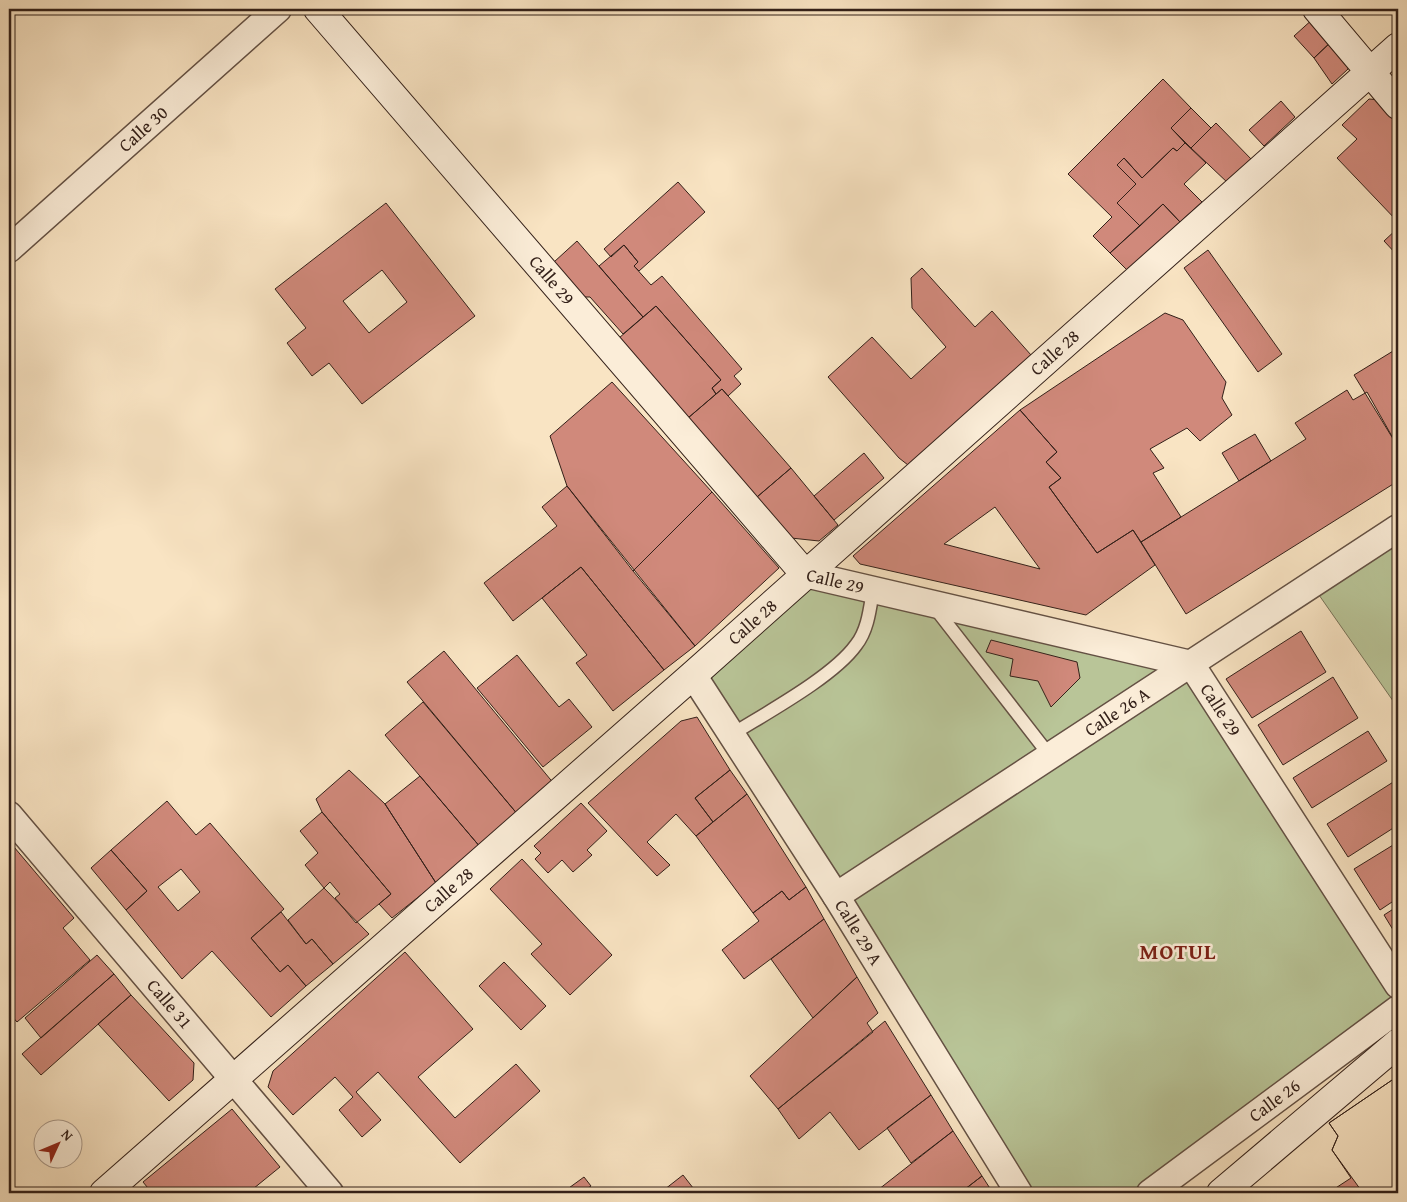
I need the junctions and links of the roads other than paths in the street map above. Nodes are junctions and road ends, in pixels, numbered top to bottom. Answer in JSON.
{"nodes":[{"id":1,"x":278,"y":9,"type":"edge"},
{"id":2,"x":318,"y":9,"type":"edge"},
{"id":3,"x":1317,"y":9,"type":"edge"},
{"id":4,"x":1398,"y":47,"type":"edge"},
{"id":5,"x":1370,"y":71,"type":"junction"},
{"id":6,"x":1398,"y":105,"type":"edge"},
{"id":7,"x":9,"y":249,"type":"edge"},
{"id":8,"x":1398,"y":528,"type":"edge"},
{"id":9,"x":805,"y":574,"type":"junction"},
{"id":10,"x":873,"y":590,"type":"junction"},
{"id":11,"x":932,"y":604,"type":"junction"},
{"id":12,"x":1191,"y":664,"type":"junction"},
{"id":13,"x":693,"y":675,"type":"junction"},
{"id":14,"x":731,"y":735,"type":"junction"},
{"id":15,"x":1050,"y":756,"type":"junction"},
{"id":16,"x":9,"y":815,"type":"edge"},
{"id":17,"x":836,"y":896,"type":"junction"},
{"id":18,"x":1398,"y":985,"type":"edge"},
{"id":19,"x":1398,"y":1009,"type":"edge"},
{"id":20,"x":1398,"y":1043,"type":"edge"},
{"id":21,"x":232,"y":1080,"type":"junction"},
{"id":22,"x":104,"y":1193,"type":"edge"},
{"id":23,"x":330,"y":1193,"type":"edge"},
{"id":24,"x":1019,"y":1193,"type":"edge"},
{"id":25,"x":1150,"y":1193,"type":"edge"},
{"id":26,"x":1221,"y":1193,"type":"edge"}],
"edges":[{"from":1,"to":7,"type":"street","name":"Calle 30"},
{"from":2,"to":9,"type":"main road","name":"Calle 29"},
{"from":3,"to":5,"type":"main road"},
{"from":4,"to":5,"type":"main road","name":"Calle 28"},
{"from":5,"to":6,"type":"main road"},
{"from":5,"to":9,"type":"main road","name":"Calle 28"},
{"from":8,"to":12,"type":"street","name":"Calle 26 A"},
{"from":9,"to":10,"type":"street","name":"Calle 29"},
{"from":9,"to":13,"type":"main road","name":"Calle 28"},
{"from":10,"to":11,"type":"street","name":"Calle 29"},
{"from":10,"to":14,"type":"lane"},
{"from":11,"to":12,"type":"street","name":"Calle 29"},
{"from":11,"to":15,"type":"lane"},
{"from":12,"to":15,"type":"street","name":"Calle 26 A"},
{"from":12,"to":18,"type":"street","name":"Calle 29"},
{"from":13,"to":14,"type":"street","name":"Calle 29 A"},
{"from":13,"to":21,"type":"main road","name":"Calle 28"},
{"from":14,"to":17,"type":"street","name":"Calle 29 A"},
{"from":15,"to":17,"type":"street","name":"Calle 26 A"},
{"from":16,"to":21,"type":"street","name":"Calle 31"},
{"from":17,"to":24,"type":"street","name":"Calle 29 A"},
{"from":19,"to":25,"type":"street","name":"Calle 26"},
{"from":20,"to":26,"type":"main road","name":"Calle 26"},
{"from":21,"to":22,"type":"main road","name":"Calle 28"},
{"from":21,"to":23,"type":"street","name":"Calle 31"}]}
